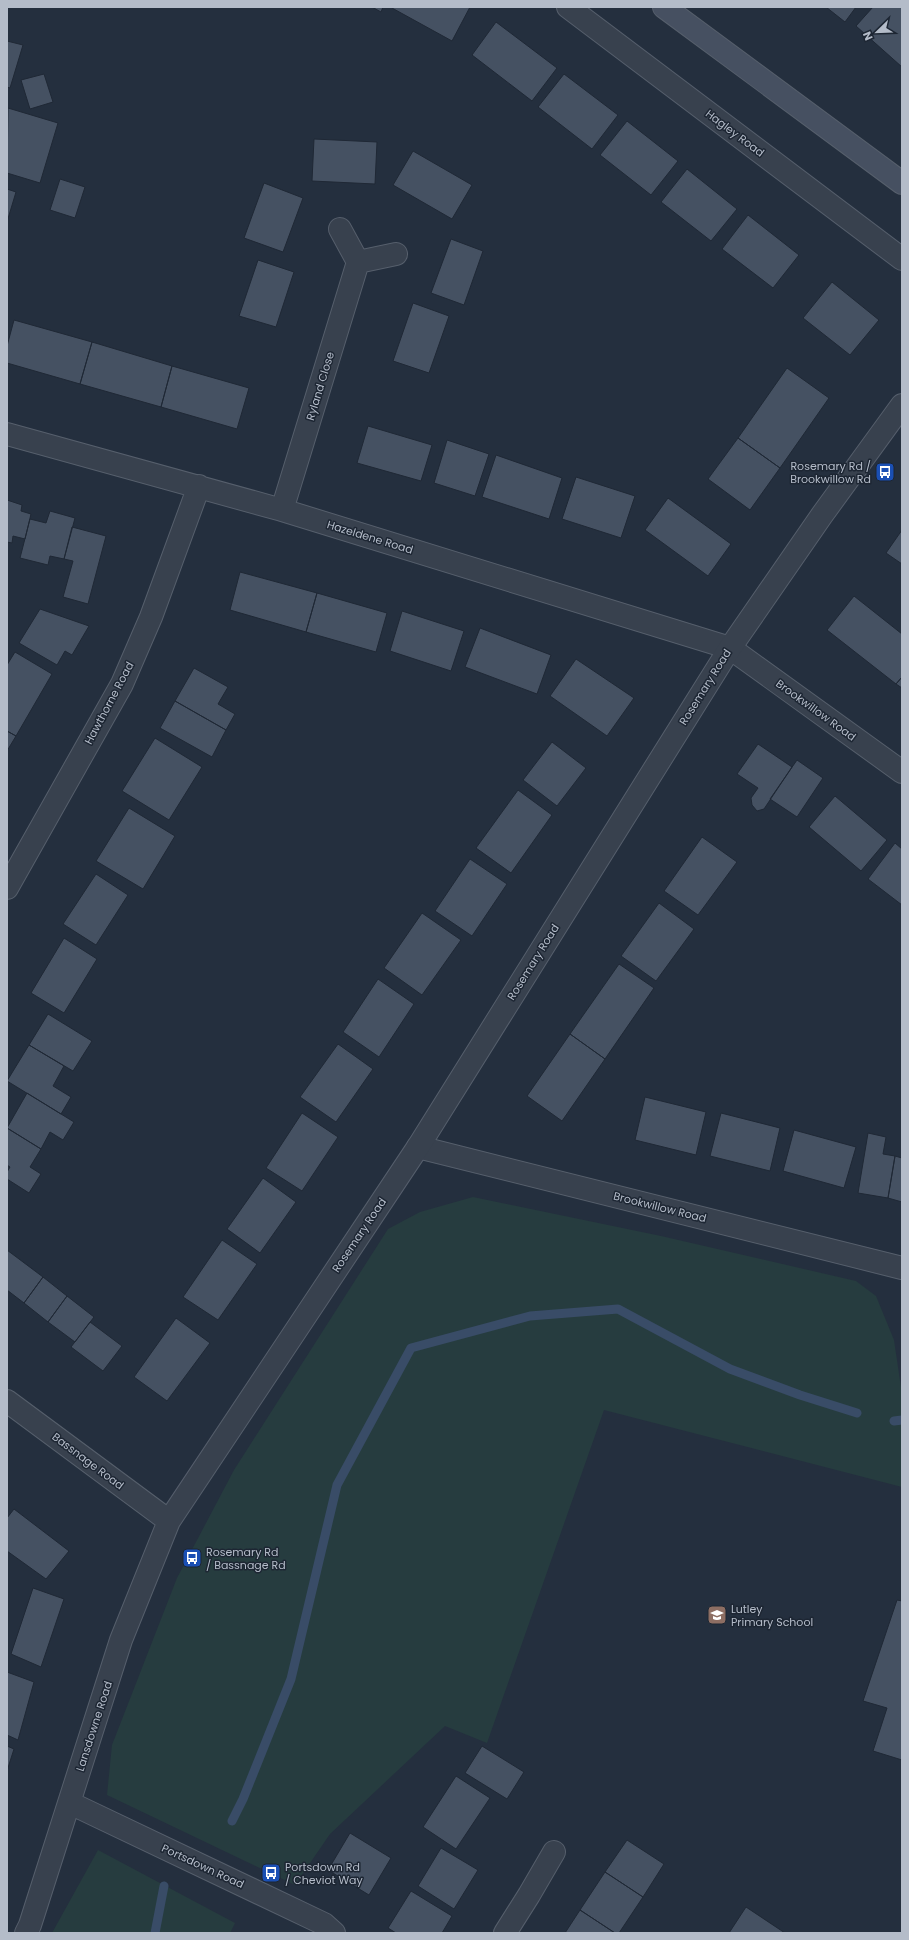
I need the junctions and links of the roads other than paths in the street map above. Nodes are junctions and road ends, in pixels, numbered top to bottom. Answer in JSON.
{"nodes":[{"id":1,"x":568,"y":7,"type":"edge"},
{"id":2,"x":664,"y":7,"type":"edge"},
{"id":3,"x":902,"y":183,"type":"edge"},
{"id":4,"x":340,"y":229,"type":"dead end"},
{"id":5,"x":396,"y":254,"type":"dead end"},
{"id":6,"x":902,"y":259,"type":"edge"},
{"id":7,"x":358,"y":262,"type":"junction"},
{"id":8,"x":902,"y":405,"type":"edge"},
{"id":9,"x":7,"y":434,"type":"edge"},
{"id":10,"x":199,"y":486,"type":"junction"},
{"id":11,"x":282,"y":510,"type":"junction"},
{"id":12,"x":730,"y":648,"type":"junction"},
{"id":13,"x":902,"y":772,"type":"edge"},
{"id":14,"x":8,"y":885,"type":"edge"},
{"id":15,"x":418,"y":1147,"type":"junction"},
{"id":16,"x":902,"y":1268,"type":"edge"},
{"id":17,"x":7,"y":1401,"type":"edge"},
{"id":18,"x":169,"y":1521,"type":"junction"},
{"id":19,"x":70,"y":1803,"type":"junction"},
{"id":20,"x":554,"y":1852,"type":"dead end"},
{"id":21,"x":325,"y":1930,"type":"edge"},
{"id":22,"x":26,"y":1933,"type":"edge"},
{"id":23,"x":505,"y":1933,"type":"edge"}],
"edges":[{"from":1,"to":6,"type":"street","name":"Hagley Road"},
{"from":2,"to":3,"type":"main road"},
{"from":4,"to":7,"type":"street"},
{"from":5,"to":7,"type":"street"},
{"from":7,"to":11,"type":"street","name":"Ryland Close"},
{"from":8,"to":12,"type":"street","name":"Rosemary Road"},
{"from":9,"to":10,"type":"street","name":"Hazeldene Road"},
{"from":10,"to":11,"type":"street","name":"Hazeldene Road"},
{"from":10,"to":14,"type":"street","name":"Hawthorne Road"},
{"from":11,"to":12,"type":"street","name":"Hazeldene Road"},
{"from":12,"to":13,"type":"street","name":"Brookwillow Road"},
{"from":12,"to":15,"type":"street","name":"Rosemary Road"},
{"from":15,"to":16,"type":"street","name":"Brookwillow Road"},
{"from":15,"to":18,"type":"street","name":"Rosemary Road"},
{"from":17,"to":18,"type":"street","name":"Bassnage Road"},
{"from":18,"to":19,"type":"street","name":"Lansdowne Road"},
{"from":19,"to":21,"type":"street","name":"Portsdown Road"},
{"from":19,"to":22,"type":"street","name":"Lansdowne Road"},
{"from":20,"to":23,"type":"street"}]}
